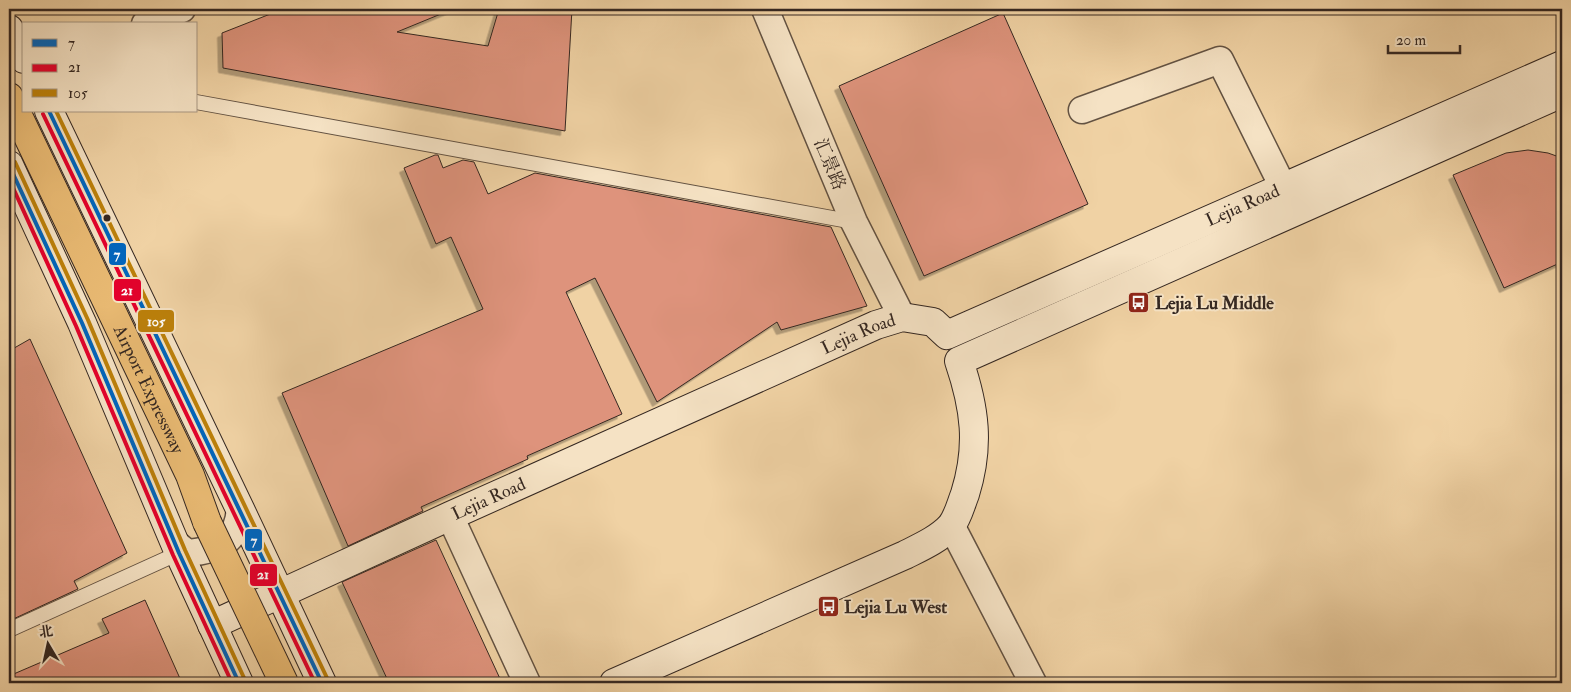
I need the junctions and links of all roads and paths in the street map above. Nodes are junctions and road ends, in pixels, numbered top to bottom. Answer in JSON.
{"nodes":[{"id":1,"x":182,"y":9,"type":"edge"},
{"id":2,"x":765,"y":9,"type":"edge"},
{"id":3,"x":150,"y":22,"type":"edge"},
{"id":4,"x":9,"y":29,"type":"edge"},
{"id":5,"x":22,"y":55,"type":"edge"},
{"id":6,"x":1562,"y":65,"type":"edge"},
{"id":7,"x":1562,"y":92,"type":"edge"},
{"id":8,"x":9,"y":96,"type":"edge"},
{"id":9,"x":198,"y":102,"type":"edge"},
{"id":10,"x":1082,"y":110,"type":"dead end"},
{"id":11,"x":49,"y":112,"type":"edge"},
{"id":12,"x":9,"y":165,"type":"edge"},
{"id":13,"x":1283,"y":187,"type":"junction"},
{"id":14,"x":854,"y":222,"type":"junction"},
{"id":15,"x":902,"y":317,"type":"junction"},
{"id":16,"x":947,"y":335,"type":"junction"},
{"id":17,"x":959,"y":361,"type":"junction"},
{"id":18,"x":240,"y":509,"type":"junction"},
{"id":19,"x":450,"y":516,"type":"junction"},
{"id":20,"x":207,"y":522,"type":"junction"},
{"id":21,"x":951,"y":525,"type":"junction"},
{"id":22,"x":177,"y":548,"type":"junction"},
{"id":23,"x":279,"y":593,"type":"junction"},
{"id":24,"x":212,"y":625,"type":"junction"},
{"id":25,"x":9,"y":630,"type":"edge"},
{"id":26,"x":239,"y":683,"type":"edge"},
{"id":27,"x":264,"y":683,"type":"edge"},
{"id":28,"x":284,"y":683,"type":"edge"},
{"id":29,"x":322,"y":683,"type":"edge"},
{"id":30,"x":527,"y":683,"type":"edge"},
{"id":31,"x":614,"y":683,"type":"edge"},
{"id":32,"x":1034,"y":683,"type":"edge"}],
"edges":[{"from":1,"to":3,"type":"street"},
{"from":2,"to":14,"type":"street","name":"汇景路"},
{"from":4,"to":5,"type":"street"},
{"from":6,"to":13,"type":"street","name":"Lejia Road"},
{"from":7,"to":17,"type":"street","name":"Lejia Road"},
{"from":8,"to":20,"type":"highway","name":"Airport Expressway"},
{"from":9,"to":14,"type":"lane"},
{"from":10,"to":13,"type":"street"},
{"from":11,"to":18,"type":"street"},
{"from":12,"to":22,"type":"street"},
{"from":13,"to":16,"type":"street","name":"Lejia Road"},
{"from":14,"to":15,"type":"street","name":"汇景路"},
{"from":15,"to":16,"type":"street","name":"Lejia Road"},
{"from":15,"to":19,"type":"street","name":"Lejia Road"},
{"from":16,"to":17,"type":"street"},
{"from":17,"to":21,"type":"street"},
{"from":18,"to":22,"type":"street"},
{"from":18,"to":23,"type":"street"},
{"from":19,"to":23,"type":"street","name":"Lejia Road"},
{"from":19,"to":30,"type":"street"},
{"from":20,"to":27,"type":"highway","bridge":true},
{"from":20,"to":28,"type":"highway","name":"Airport Expressway","bridge":true},
{"from":21,"to":31,"type":"street"},
{"from":21,"to":32,"type":"street"},
{"from":22,"to":24,"type":"street"},
{"from":22,"to":25,"type":"lane"},
{"from":23,"to":24,"type":"street","name":"Lejia Road"},
{"from":23,"to":29,"type":"street"},
{"from":24,"to":26,"type":"street"}]}
